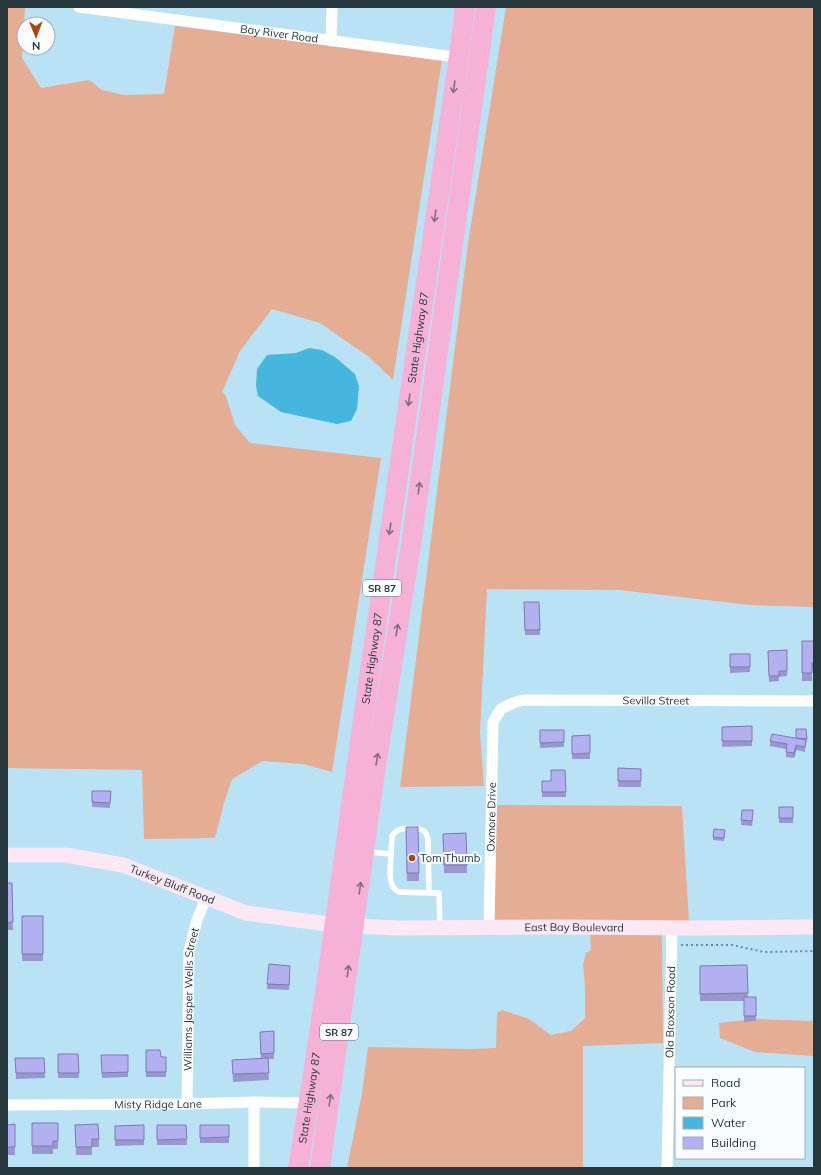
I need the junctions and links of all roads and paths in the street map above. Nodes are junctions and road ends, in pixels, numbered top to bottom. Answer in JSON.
{"nodes":[{"id":1,"x":79,"y":7,"type":"edge"},
{"id":2,"x":332,"y":7,"type":"edge"},
{"id":3,"x":465,"y":7,"type":"edge"},
{"id":4,"x":486,"y":7,"type":"edge"},
{"id":5,"x":331,"y":41,"type":"junction"},
{"id":6,"x":459,"y":56,"type":"junction"},
{"id":7,"x":478,"y":63,"type":"junction"},
{"id":8,"x":814,"y":700,"type":"edge"},
{"id":9,"x":500,"y":709,"type":"joint"},
{"id":10,"x":364,"y":851,"type":"junction"},
{"id":11,"x":391,"y":854,"type":"junction"},
{"id":12,"x":7,"y":855,"type":"edge"},
{"id":13,"x":429,"y":893,"type":"junction"},
{"id":14,"x":206,"y":898,"type":"junction"},
{"id":15,"x":345,"y":926,"type":"junction"},
{"id":16,"x":672,"y":927,"type":"junction"},
{"id":17,"x":814,"y":927,"type":"edge"},
{"id":18,"x":440,"y":928,"type":"junction"},
{"id":19,"x":489,"y":928,"type":"junction"},
{"id":20,"x":671,"y":945,"type":"junction"},
{"id":21,"x":814,"y":952,"type":"edge"},
{"id":22,"x":254,"y":1102,"type":"junction"},
{"id":23,"x":309,"y":1103,"type":"junction"},
{"id":24,"x":187,"y":1104,"type":"junction"},
{"id":25,"x":7,"y":1105,"type":"edge"},
{"id":26,"x":254,"y":1168,"type":"edge"},
{"id":27,"x":298,"y":1168,"type":"edge"},
{"id":28,"x":320,"y":1168,"type":"edge"},
{"id":29,"x":667,"y":1168,"type":"edge"}],
"edges":[{"from":1,"to":5,"type":"street","name":"Bay River Road"},
{"from":2,"to":5,"type":"street"},
{"from":3,"to":6,"type":"highway","name":"State Highway 87","number":"SR 87"},
{"from":4,"to":7,"type":"highway","number":"SR 87"},
{"from":5,"to":6,"type":"street","name":"Bay River Road"},
{"from":6,"to":7,"type":"street","name":"Bay River Road"},
{"from":6,"to":15,"type":"highway","name":"State Highway 87","number":"SR 87","one_way":true},
{"from":10,"to":7,"type":"highway","number":"SR 87","one_way":true},
{"from":8,"to":9,"type":"street","name":"Sevilla Street"},
{"from":9,"to":19,"type":"street","name":"Oxmore Drive"},
{"from":10,"to":11,"type":"lane"},
{"from":15,"to":10,"type":"highway","number":"SR 87","one_way":true},
{"from":11,"to":13,"type":"lane"},
{"from":11,"to":13,"type":"lane"},
{"from":12,"to":14,"type":"main road","name":"Turkey Bluff Road"},
{"from":13,"to":18,"type":"lane"},
{"from":14,"to":15,"type":"main road","name":"Turkey Bluff Road"},
{"from":14,"to":24,"type":"street","name":"Williams Jasper Wells Street"},
{"from":15,"to":18,"type":"main road","name":"East Bay Boulevard"},
{"from":15,"to":23,"type":"highway","name":"State Highway 87","number":"SR 87"},
{"from":28,"to":15,"type":"highway","number":"SR 87","one_way":true},
{"from":16,"to":17,"type":"main road","name":"East Bay Boulevard"},
{"from":16,"to":19,"type":"main road","name":"East Bay Boulevard"},
{"from":16,"to":20,"type":"street","name":"Ola Broxson Road"},
{"from":18,"to":19,"type":"main road","name":"East Bay Boulevard"},
{"from":20,"to":21,"type":"path"},
{"from":20,"to":29,"type":"street","name":"Ola Broxson Road"},
{"from":22,"to":23,"type":"street","name":"Misty Ridge Lane"},
{"from":22,"to":24,"type":"street","name":"Misty Ridge Lane"},
{"from":22,"to":26,"type":"street"},
{"from":23,"to":27,"type":"highway","name":"State Highway 87","number":"SR 87"},
{"from":24,"to":25,"type":"street","name":"Misty Ridge Lane"}]}
